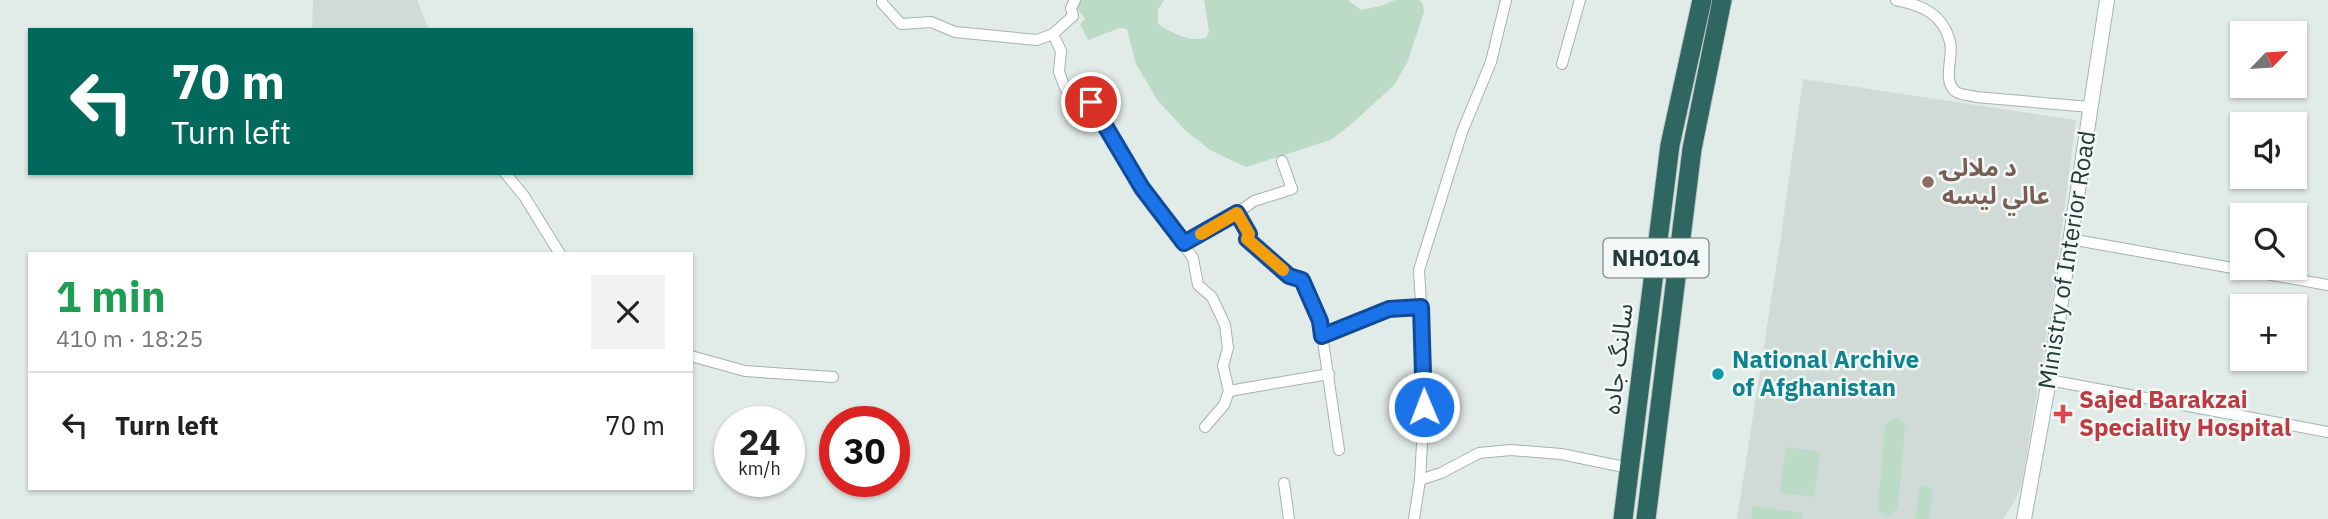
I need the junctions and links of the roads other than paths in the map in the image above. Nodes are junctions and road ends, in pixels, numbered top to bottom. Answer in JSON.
{"nodes":[{"id":1,"x":882,"y":0,"type":"edge"},
{"id":2,"x":1075,"y":0,"type":"edge"},
{"id":3,"x":1506,"y":0,"type":"edge"},
{"id":4,"x":1580,"y":0,"type":"edge"},
{"id":5,"x":1702,"y":0,"type":"edge"},
{"id":6,"x":1722,"y":0,"type":"edge"},
{"id":7,"x":1896,"y":0,"type":"edge"},
{"id":8,"x":2107,"y":0,"type":"edge"},
{"id":9,"x":1053,"y":34,"type":"junction"},
{"id":10,"x":1562,"y":64,"type":"dead end"},
{"id":11,"x":2090,"y":107,"type":"junction"},
{"id":12,"x":1282,"y":161,"type":"dead end"},
{"id":13,"x":507,"y":175,"type":"edge"},
{"id":14,"x":1237,"y":213,"type":"junction"},
{"id":15,"x":2070,"y":239,"type":"junction"},
{"id":16,"x":1184,"y":243,"type":"junction"},
{"id":17,"x":558,"y":252,"type":"edge"},
{"id":18,"x":2328,"y":285,"type":"edge"},
{"id":19,"x":1650,"y":301,"type":"junction"},
{"id":20,"x":1673,"y":303,"type":"junction"},
{"id":21,"x":1421,"y":307,"type":"junction"},
{"id":22,"x":1322,"y":336,"type":"junction"},
{"id":23,"x":693,"y":357,"type":"edge"},
{"id":24,"x":1329,"y":374,"type":"junction"},
{"id":25,"x":833,"y":377,"type":"dead end"},
{"id":26,"x":2049,"y":380,"type":"junction"},
{"id":27,"x":1229,"y":391,"type":"junction"},
{"id":28,"x":1205,"y":427,"type":"dead end"},
{"id":29,"x":2328,"y":432,"type":"edge"},
{"id":30,"x":1339,"y":450,"type":"dead end"},
{"id":31,"x":1629,"y":468,"type":"junction"},
{"id":32,"x":1420,"y":480,"type":"junction"},
{"id":33,"x":1283,"y":483,"type":"dead end"},
{"id":34,"x":1289,"y":519,"type":"edge"},
{"id":35,"x":1414,"y":519,"type":"edge"},
{"id":36,"x":1623,"y":519,"type":"edge"},
{"id":37,"x":1646,"y":519,"type":"edge"},
{"id":38,"x":2024,"y":519,"type":"edge"}],
"edges":[{"from":1,"to":9,"type":"street"},
{"from":2,"to":9,"type":"street"},
{"from":3,"to":21,"type":"street"},
{"from":4,"to":10,"type":"street"},
{"from":5,"to":19,"type":"highway","name":"سالنگ جاده","number":"NH0104"},
{"from":6,"to":20,"type":"highway","name":"سالنگ جاده","number":"NH0104"},
{"from":7,"to":11,"type":"street"},
{"from":8,"to":11,"type":"street","name":"Ministry of Interior Road"},
{"from":9,"to":16,"type":"street"},
{"from":11,"to":15,"type":"street","name":"Ministry of Interior Road"},
{"from":12,"to":14,"type":"street"},
{"from":13,"to":17,"type":"street"},
{"from":14,"to":16,"type":"street"},
{"from":14,"to":22,"type":"street"},
{"from":15,"to":18,"type":"street"},
{"from":15,"to":26,"type":"street","name":"Ministry of Interior Road"},
{"from":16,"to":27,"type":"street"},
{"from":19,"to":20,"type":"highway"},
{"from":19,"to":31,"type":"highway","name":"سالنگ جاده","number":"NH0104"},
{"from":20,"to":37,"type":"highway","name":"سالنگ جاده","number":"NH0104"},
{"from":21,"to":22,"type":"street"},
{"from":21,"to":32,"type":"street"},
{"from":22,"to":24,"type":"street"},
{"from":23,"to":25,"type":"street"},
{"from":24,"to":27,"type":"street"},
{"from":24,"to":30,"type":"street"},
{"from":26,"to":29,"type":"street"},
{"from":26,"to":38,"type":"street","name":"Ministry of Interior Road"},
{"from":27,"to":28,"type":"street"},
{"from":31,"to":32,"type":"street"},
{"from":31,"to":36,"type":"highway","name":"سالنگ جاده","number":"NH0104"},
{"from":32,"to":35,"type":"street"},
{"from":33,"to":34,"type":"street"}]}
